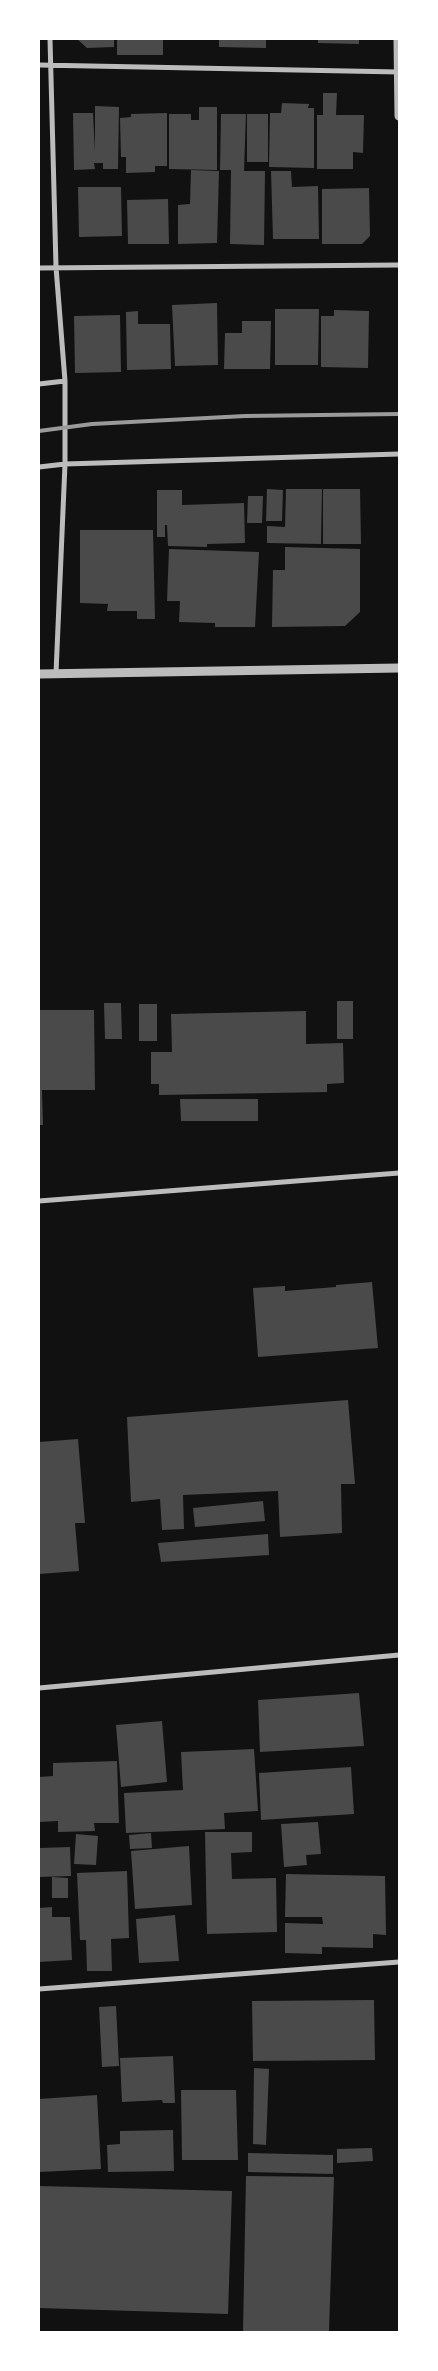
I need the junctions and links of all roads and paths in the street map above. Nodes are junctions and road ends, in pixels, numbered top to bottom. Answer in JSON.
{"nodes":[{"id":1,"x":50,"y":39,"type":"edge"},
{"id":2,"x":398,"y":39,"type":"edge"},
{"id":3,"x":50,"y":65,"type":"junction"},
{"id":4,"x":39,"y":66,"type":"edge"},
{"id":5,"x":399,"y":72,"type":"edge"},
{"id":6,"x":399,"y":116,"type":"edge"},
{"id":7,"x":399,"y":265,"type":"edge"},
{"id":8,"x":56,"y":267,"type":"junction"},
{"id":9,"x":39,"y":268,"type":"edge"},
{"id":10,"x":65,"y":381,"type":"junction"},
{"id":11,"x":39,"y":384,"type":"edge"},
{"id":12,"x":399,"y":454,"type":"edge"},
{"id":13,"x":65,"y":464,"type":"junction"},
{"id":14,"x":39,"y":466,"type":"edge"},
{"id":15,"x":399,"y":668,"type":"edge"},
{"id":16,"x":56,"y":673,"type":"junction"},
{"id":17,"x":39,"y":674,"type":"edge"},
{"id":18,"x":399,"y":1173,"type":"edge"},
{"id":19,"x":39,"y":1201,"type":"edge"},
{"id":20,"x":399,"y":1655,"type":"edge"},
{"id":21,"x":39,"y":1688,"type":"edge"},
{"id":22,"x":399,"y":1962,"type":"edge"},
{"id":23,"x":39,"y":1989,"type":"edge"}],
"edges":[{"from":1,"to":3,"type":"street"},
{"from":2,"to":5,"type":"street"},
{"from":3,"to":4,"type":"street"},
{"from":3,"to":5,"type":"street"},
{"from":3,"to":8,"type":"street"},
{"from":5,"to":6,"type":"street"},
{"from":7,"to":8,"type":"street"},
{"from":8,"to":9,"type":"street"},
{"from":8,"to":10,"type":"street"},
{"from":10,"to":11,"type":"street"},
{"from":10,"to":13,"type":"street"},
{"from":12,"to":13,"type":"street"},
{"from":13,"to":14,"type":"street"},
{"from":13,"to":16,"type":"street"},
{"from":15,"to":16,"type":"street"},
{"from":16,"to":17,"type":"street"},
{"from":18,"to":19,"type":"street"},
{"from":20,"to":21,"type":"street"},
{"from":22,"to":23,"type":"street"}]}
